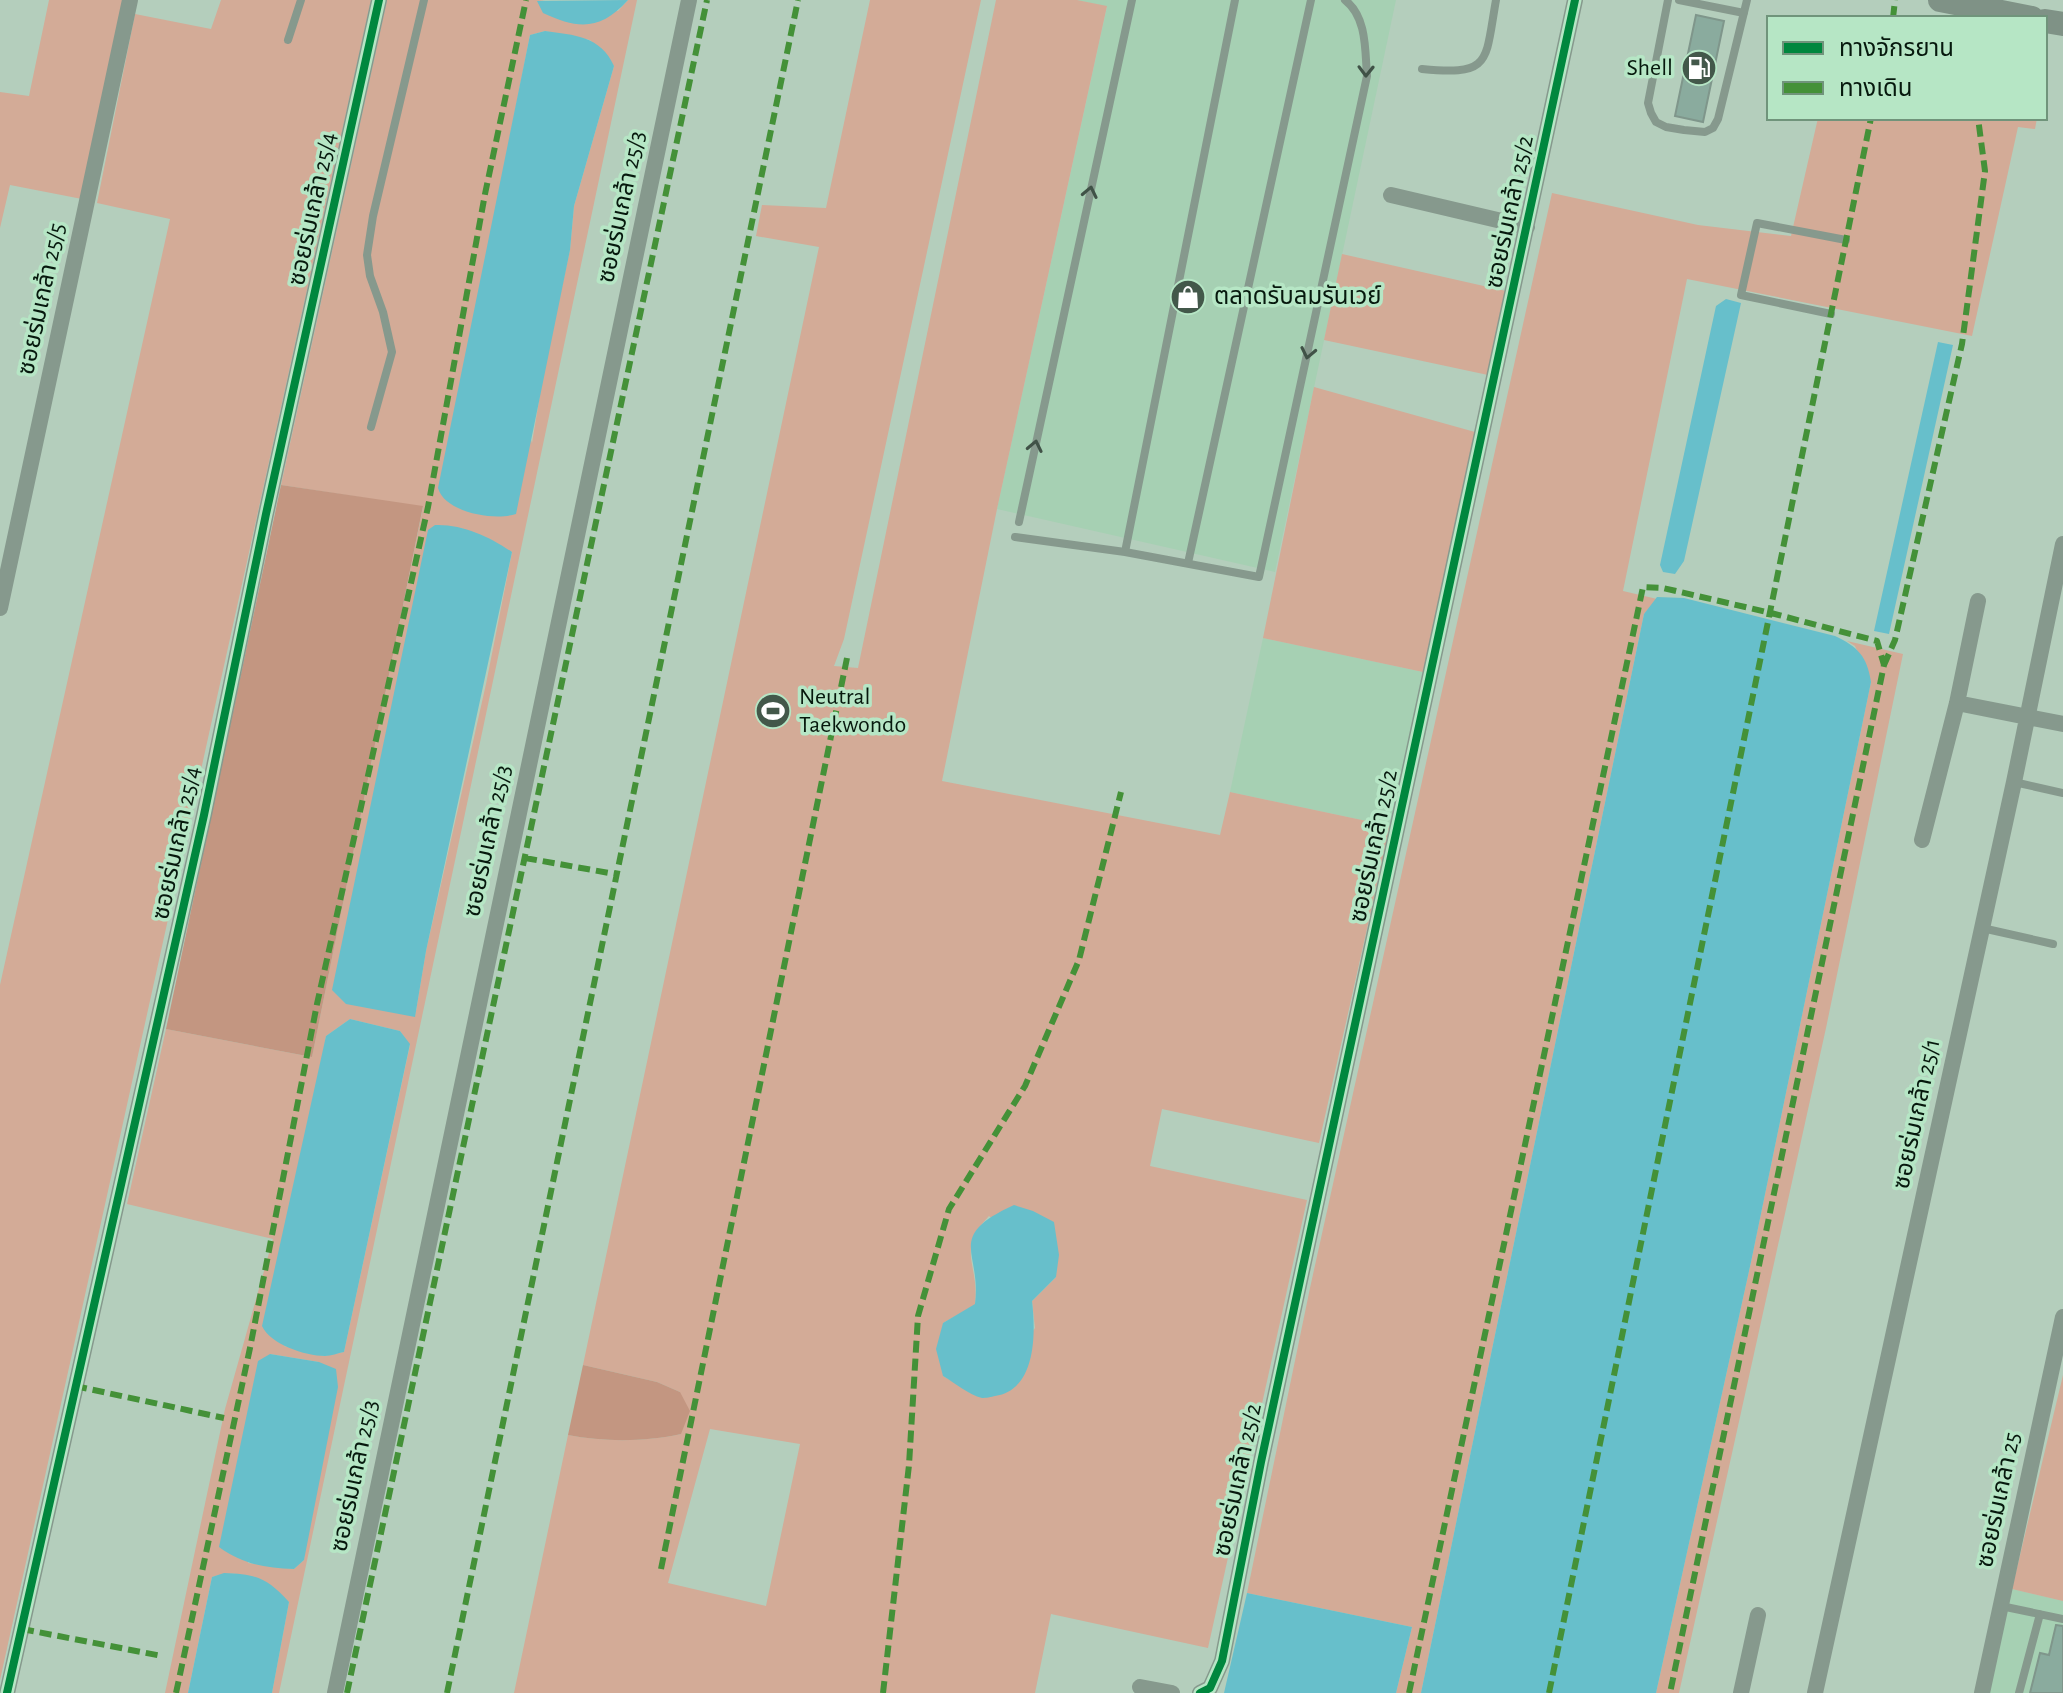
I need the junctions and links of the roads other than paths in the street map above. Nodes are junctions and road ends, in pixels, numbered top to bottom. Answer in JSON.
{"nodes":[{"id":1,"x":130,"y":0,"type":"edge"},
{"id":2,"x":301,"y":0,"type":"edge"},
{"id":3,"x":379,"y":0,"type":"edge"},
{"id":4,"x":424,"y":0,"type":"edge"},
{"id":5,"x":689,"y":0,"type":"edge"},
{"id":6,"x":1132,"y":0,"type":"edge"},
{"id":7,"x":1235,"y":0,"type":"edge"},
{"id":8,"x":1311,"y":0,"type":"edge"},
{"id":9,"x":1345,"y":0,"type":"edge"},
{"id":10,"x":1496,"y":0,"type":"edge"},
{"id":11,"x":1575,"y":0,"type":"edge"},
{"id":12,"x":1668,"y":0,"type":"edge"},
{"id":13,"x":1679,"y":0,"type":"edge"},
{"id":14,"x":1747,"y":0,"type":"edge"},
{"id":15,"x":1940,"y":0,"type":"edge"},
{"id":16,"x":1744,"y":13,"type":"junction"},
{"id":17,"x":2022,"y":16,"type":"edge"},
{"id":18,"x":288,"y":40,"type":"dead end"},
{"id":19,"x":1422,"y":69,"type":"dead end"},
{"id":20,"x":1391,"y":195,"type":"dead end"},
{"id":21,"x":1527,"y":227,"type":"junction"},
{"id":22,"x":1846,"y":240,"type":"dead end"},
{"id":23,"x":1831,"y":314,"type":"dead end"},
{"id":24,"x":371,"y":427,"type":"dead end"},
{"id":25,"x":1019,"y":522,"type":"dead end"},
{"id":26,"x":1015,"y":537,"type":"dead end"},
{"id":27,"x":2063,"y":544,"type":"edge"},
{"id":28,"x":1125,"y":552,"type":"junction"},
{"id":29,"x":1188,"y":563,"type":"junction"},
{"id":30,"x":1978,"y":601,"type":"dead end"},
{"id":31,"x":0,"y":608,"type":"edge"},
{"id":32,"x":1957,"y":703,"type":"junction"},
{"id":33,"x":2026,"y":716,"type":"junction"},
{"id":34,"x":2063,"y":724,"type":"edge"},
{"id":35,"x":2014,"y":782,"type":"junction"},
{"id":36,"x":2063,"y":793,"type":"edge"},
{"id":37,"x":1922,"y":840,"type":"dead end"},
{"id":38,"x":1982,"y":928,"type":"junction"},
{"id":39,"x":2053,"y":944,"type":"dead end"},
{"id":40,"x":2063,"y":1317,"type":"edge"},
{"id":41,"x":2000,"y":1606,"type":"junction"},
{"id":42,"x":2040,"y":1614,"type":"junction"},
{"id":43,"x":1758,"y":1615,"type":"dead end"},
{"id":44,"x":2063,"y":1619,"type":"edge"},
{"id":45,"x":1140,"y":1687,"type":"dead end"},
{"id":46,"x":7,"y":1693,"type":"edge"},
{"id":47,"x":335,"y":1693,"type":"edge"},
{"id":48,"x":1172,"y":1693,"type":"edge"},
{"id":49,"x":1200,"y":1693,"type":"edge"},
{"id":50,"x":1741,"y":1693,"type":"edge"},
{"id":51,"x":1815,"y":1693,"type":"edge"},
{"id":52,"x":1982,"y":1693,"type":"edge"},
{"id":53,"x":2019,"y":1693,"type":"edge"}],
"edges":[{"from":1,"to":31,"type":"street","name":"ซอยร่มเกล้า 25/5"},
{"from":2,"to":18,"type":"lane"},
{"from":3,"to":46,"type":"street","name":"ซอยร่มเกล้า 25/4"},
{"from":4,"to":24,"type":"lane"},
{"from":5,"to":47,"type":"street","name":"ซอยร่มเกล้า 25/3"},
{"from":25,"to":6,"type":"lane","one_way":true},
{"from":7,"to":28,"type":"lane"},
{"from":8,"to":29,"type":"lane"},
{"from":9,"to":29,"type":"lane","one_way":true},
{"from":10,"to":19,"type":"lane"},
{"from":11,"to":21,"type":"street","name":"ซอยร่มเกล้า 25/2"},
{"from":12,"to":16,"type":"lane"},
{"from":13,"to":16,"type":"lane"},
{"from":14,"to":16,"type":"lane"},
{"from":15,"to":17,"type":"main road"},
{"from":20,"to":21,"type":"street"},
{"from":21,"to":49,"type":"street","name":"ซอยร่มเกล้า 25/2"},
{"from":22,"to":23,"type":"lane"},
{"from":26,"to":28,"type":"lane"},
{"from":27,"to":33,"type":"street","name":"ซอยร่มเกล้า 25/1"},
{"from":28,"to":29,"type":"lane"},
{"from":30,"to":32,"type":"street"},
{"from":32,"to":33,"type":"street"},
{"from":32,"to":37,"type":"street"},
{"from":33,"to":34,"type":"street"},
{"from":33,"to":35,"type":"street","name":"ซอยร่มเกล้า 25/1"},
{"from":35,"to":36,"type":"lane"},
{"from":35,"to":38,"type":"street","name":"ซอยร่มเกล้า 25/1"},
{"from":38,"to":39,"type":"lane"},
{"from":38,"to":51,"type":"street","name":"ซอยร่มเกล้า 25/1"},
{"from":40,"to":41,"type":"street","name":"ซอยร่มเกล้า 25"},
{"from":41,"to":42,"type":"lane"},
{"from":41,"to":52,"type":"street","name":"ซอยร่มเกล้า 25"},
{"from":42,"to":44,"type":"lane"},
{"from":42,"to":53,"type":"lane"},
{"from":43,"to":50,"type":"street"},
{"from":45,"to":48,"type":"street"}]}
